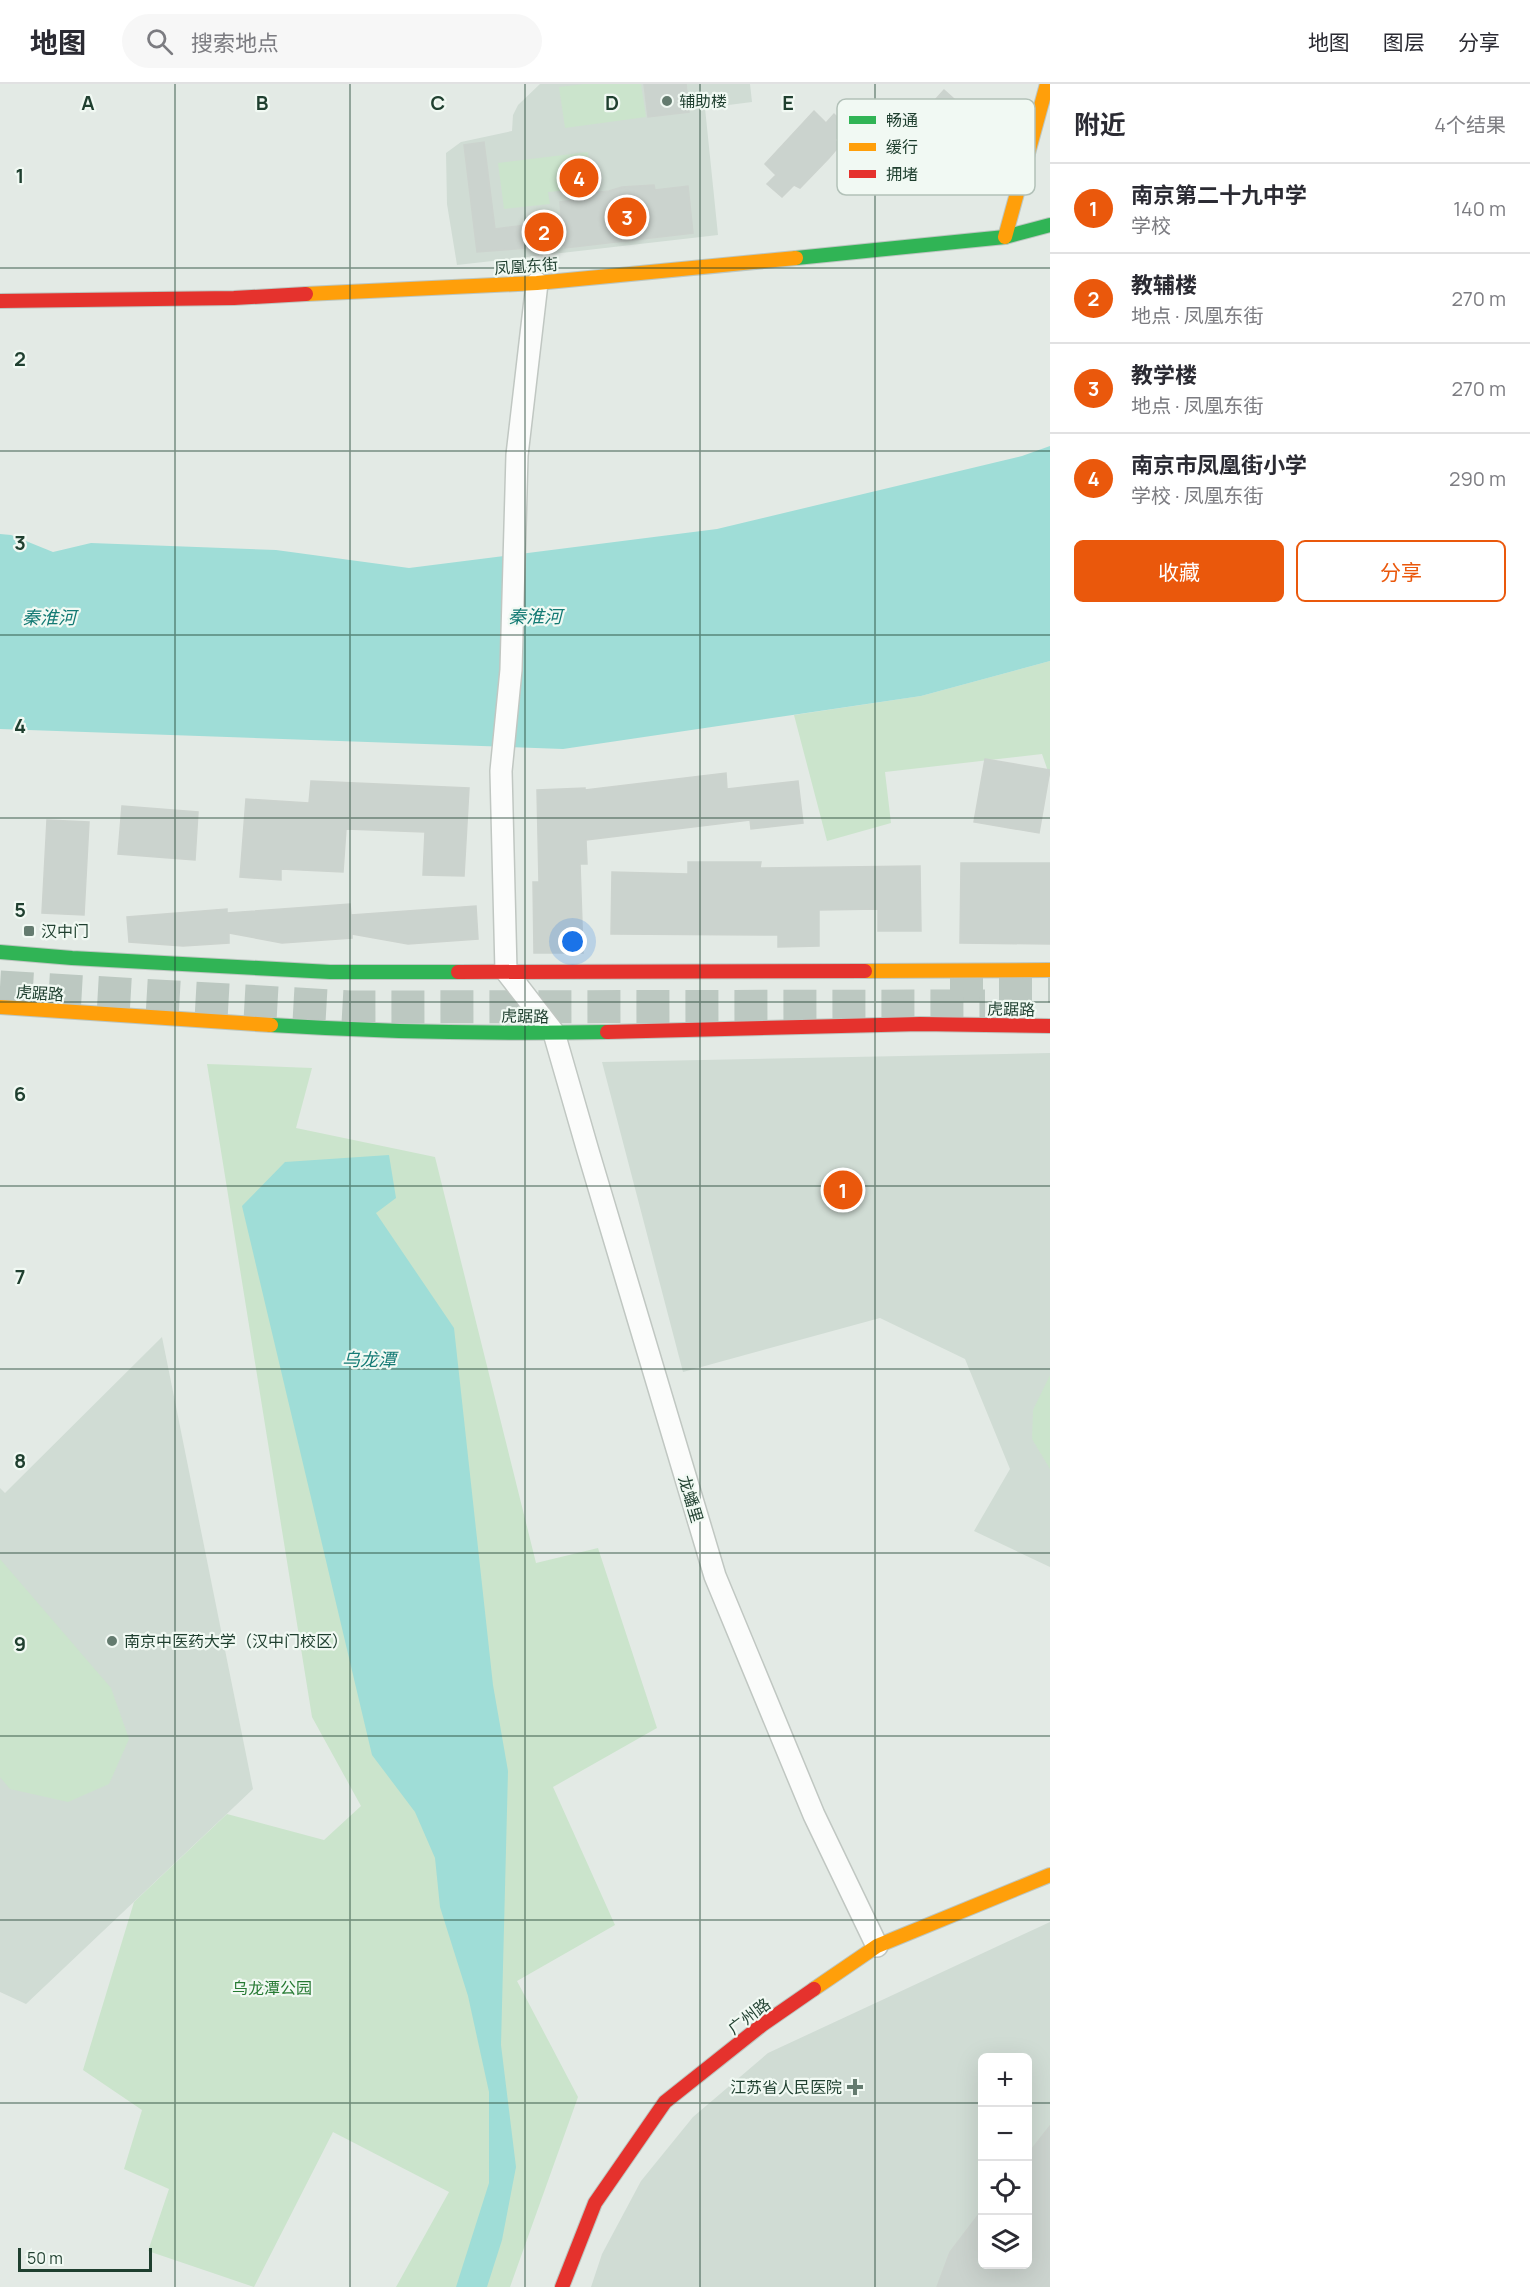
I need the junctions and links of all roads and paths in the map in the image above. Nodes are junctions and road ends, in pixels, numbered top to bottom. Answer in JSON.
{"nodes":[{"id":1,"x":1047,"y":84,"type":"edge"},
{"id":2,"x":1035,"y":128,"type":"edge"},
{"id":3,"x":1017,"y":195,"type":"edge"},
{"id":4,"x":1050,"y":225,"type":"edge"},
{"id":5,"x":1005,"y":237,"type":"junction"},
{"id":6,"x":537,"y":283,"type":"junction"},
{"id":7,"x":0,"y":301,"type":"edge"},
{"id":8,"x":0,"y":952,"type":"edge"},
{"id":9,"x":1050,"y":970,"type":"edge"},
{"id":10,"x":506,"y":972,"type":"junction"},
{"id":11,"x":0,"y":1007,"type":"edge"},
{"id":12,"x":1050,"y":1026,"type":"edge"},
{"id":13,"x":554,"y":1033,"type":"junction"},
{"id":14,"x":1050,"y":1875,"type":"edge"},
{"id":15,"x":877,"y":1946,"type":"junction"},
{"id":16,"x":562,"y":2287,"type":"edge"}],
"edges":[{"from":1,"to":2,"type":"main road"},
{"from":3,"to":5,"type":"main road"},
{"from":4,"to":5,"type":"main road","name":"凤凰东街"},
{"from":5,"to":6,"type":"main road","name":"凤凰东街"},
{"from":6,"to":7,"type":"main road","name":"凤凰东街"},
{"from":6,"to":10,"type":"street"},
{"from":8,"to":10,"type":"main road"},
{"from":9,"to":10,"type":"main road"},
{"from":10,"to":13,"type":"street"},
{"from":11,"to":13,"type":"main road","name":"虎踞路"},
{"from":12,"to":13,"type":"main road","name":"虎踞路"},
{"from":13,"to":15,"type":"street","name":"龙蟠里"},
{"from":14,"to":15,"type":"main road","name":"广州路"},
{"from":15,"to":16,"type":"main road","name":"广州路"}]}
